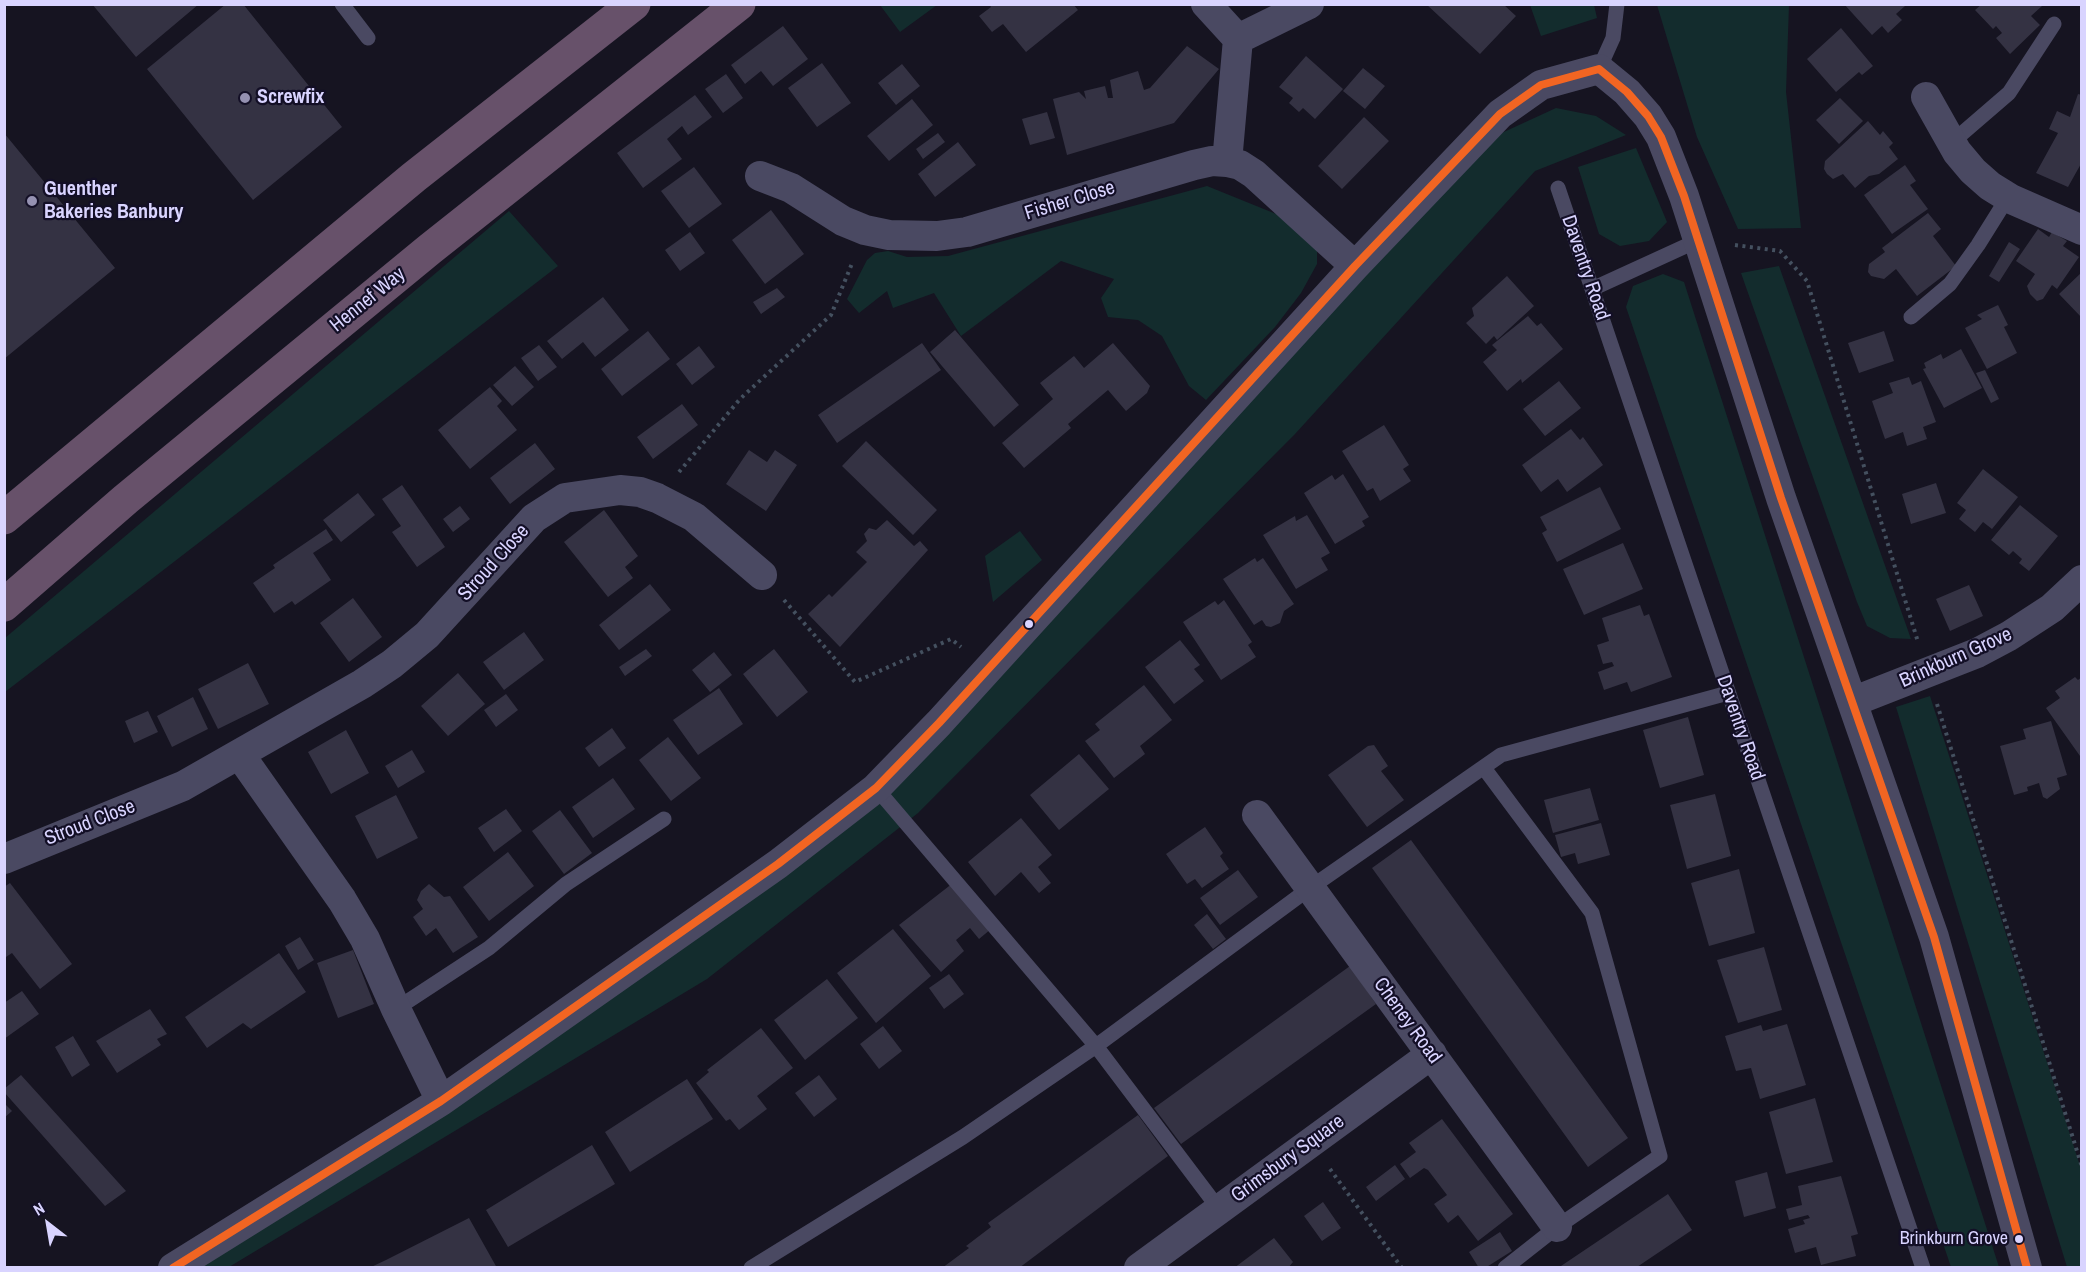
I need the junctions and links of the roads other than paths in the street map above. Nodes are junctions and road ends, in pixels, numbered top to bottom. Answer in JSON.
{"nodes":[{"id":1,"x":342,"y":4,"type":"edge"},
{"id":2,"x":634,"y":4,"type":"edge"},
{"id":3,"x":739,"y":4,"type":"edge"},
{"id":4,"x":1206,"y":4,"type":"edge"},
{"id":5,"x":1309,"y":4,"type":"edge"},
{"id":6,"x":1617,"y":4,"type":"edge"},
{"id":7,"x":2054,"y":24,"type":"dead end"},
{"id":8,"x":368,"y":38,"type":"dead end"},
{"id":9,"x":1238,"y":39,"type":"junction"},
{"id":10,"x":1599,"y":69,"type":"junction"},
{"id":11,"x":1926,"y":97,"type":"dead end"},
{"id":12,"x":1951,"y":143,"type":"junction"},
{"id":13,"x":1227,"y":162,"type":"junction"},
{"id":14,"x":760,"y":176,"type":"dead end"},
{"id":15,"x":1558,"y":188,"type":"dead end"},
{"id":16,"x":2008,"y":197,"type":"junction"},
{"id":17,"x":2082,"y":230,"type":"edge"},
{"id":18,"x":1699,"y":240,"type":"junction"},
{"id":19,"x":1355,"y":266,"type":"junction"},
{"id":20,"x":1592,"y":289,"type":"junction"},
{"id":21,"x":1911,"y":317,"type":"dead end"},
{"id":22,"x":4,"y":518,"type":"edge"},
{"id":23,"x":762,"y":574,"type":"road end"},
{"id":24,"x":2082,"y":580,"type":"edge"},
{"id":25,"x":4,"y":605,"type":"edge"},
{"id":26,"x":1728,"y":693,"type":"junction"},
{"id":27,"x":1852,"y":702,"type":"junction"},
{"id":28,"x":240,"y":755,"type":"junction"},
{"id":29,"x":1484,"y":768,"type":"junction"},
{"id":30,"x":876,"y":788,"type":"junction"},
{"id":31,"x":1257,"y":815,"type":"dead end"},
{"id":32,"x":664,"y":819,"type":"dead end"},
{"id":33,"x":4,"y":859,"type":"edge"},
{"id":34,"x":1310,"y":888,"type":"junction"},
{"id":35,"x":396,"y":1009,"type":"junction"},
{"id":36,"x":1096,"y":1046,"type":"junction"},
{"id":37,"x":1432,"y":1054,"type":"junction"},
{"id":38,"x":441,"y":1101,"type":"junction"},
{"id":39,"x":1219,"y":1209,"type":"junction"},
{"id":40,"x":1557,"y":1227,"type":"junction"},
{"id":41,"x":1143,"y":1266,"type":"edge"},
{"id":42,"x":173,"y":1268,"type":"edge"},
{"id":43,"x":751,"y":1268,"type":"edge"},
{"id":44,"x":1504,"y":1268,"type":"edge"},
{"id":45,"x":1923,"y":1268,"type":"edge"},
{"id":46,"x":2026,"y":1268,"type":"edge"}],
"edges":[{"from":1,"to":8,"type":"lane"},
{"from":2,"to":22,"type":"highway"},
{"from":3,"to":25,"type":"highway","name":"Hennef Way"},
{"from":4,"to":9,"type":"street"},
{"from":5,"to":9,"type":"street"},
{"from":6,"to":10,"type":"lane"},
{"from":7,"to":12,"type":"lane"},
{"from":9,"to":13,"type":"street"},
{"from":10,"to":18,"type":"street"},
{"from":10,"to":19,"type":"street"},
{"from":11,"to":12,"type":"street"},
{"from":12,"to":16,"type":"street"},
{"from":13,"to":14,"type":"street","name":"Fisher Close"},
{"from":13,"to":19,"type":"street","name":"Fisher Close"},
{"from":15,"to":20,"type":"lane","name":"Daventry Road"},
{"from":16,"to":17,"type":"street"},
{"from":16,"to":21,"type":"lane"},
{"from":18,"to":20,"type":"lane"},
{"from":18,"to":27,"type":"street"},
{"from":19,"to":30,"type":"street"},
{"from":20,"to":26,"type":"lane","name":"Daventry Road"},
{"from":23,"to":28,"type":"street","name":"Stroud Close"},
{"from":24,"to":27,"type":"street","name":"Brinkburn Grove"},
{"from":26,"to":29,"type":"lane"},
{"from":26,"to":45,"type":"lane","name":"Daventry Road"},
{"from":27,"to":46,"type":"street"},
{"from":28,"to":33,"type":"street","name":"Stroud Close"},
{"from":28,"to":35,"type":"street"},
{"from":29,"to":34,"type":"lane"},
{"from":29,"to":40,"type":"lane"},
{"from":30,"to":36,"type":"lane"},
{"from":30,"to":38,"type":"street"},
{"from":31,"to":34,"type":"street","name":"Cheney Road"},
{"from":32,"to":35,"type":"lane"},
{"from":34,"to":36,"type":"lane"},
{"from":34,"to":37,"type":"street","name":"Cheney Road"},
{"from":35,"to":38,"type":"street"},
{"from":36,"to":39,"type":"lane"},
{"from":36,"to":43,"type":"lane"},
{"from":37,"to":39,"type":"street","name":"Grimsbury Square"},
{"from":37,"to":40,"type":"street","name":"Cheney Road"},
{"from":38,"to":42,"type":"street"},
{"from":39,"to":41,"type":"street","name":"Grimsbury Square"},
{"from":40,"to":44,"type":"lane"}]}
